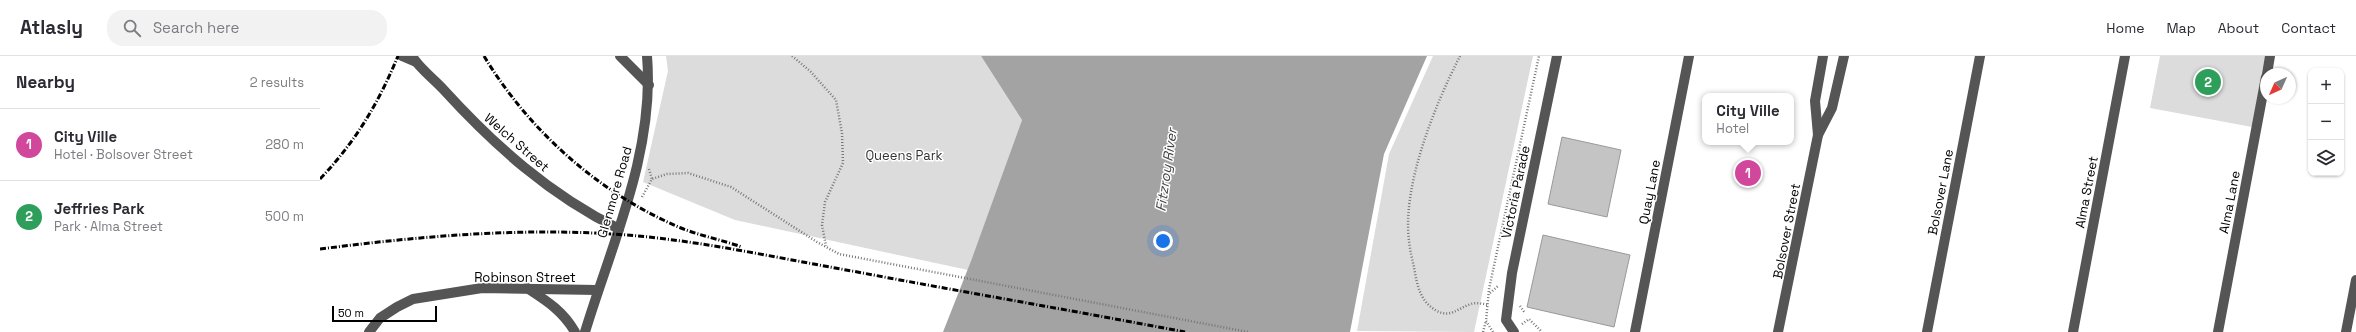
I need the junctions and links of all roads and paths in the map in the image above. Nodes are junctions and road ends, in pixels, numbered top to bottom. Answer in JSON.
{"nodes":[{"id":1,"x":402,"y":56,"type":"edge"},
{"id":2,"x":620,"y":56,"type":"edge"},
{"id":3,"x":647,"y":56,"type":"edge"},
{"id":4,"x":792,"y":56,"type":"edge"},
{"id":5,"x":1460,"y":56,"type":"edge"},
{"id":6,"x":1539,"y":56,"type":"edge"},
{"id":7,"x":1557,"y":56,"type":"edge"},
{"id":8,"x":1689,"y":56,"type":"edge"},
{"id":9,"x":1823,"y":56,"type":"edge"},
{"id":10,"x":1844,"y":56,"type":"edge"},
{"id":11,"x":1980,"y":56,"type":"edge"},
{"id":12,"x":2125,"y":56,"type":"edge"},
{"id":13,"x":2270,"y":56,"type":"edge"},
{"id":14,"x":414,"y":59,"type":"edge"},
{"id":15,"x":2268,"y":68,"type":"edge"},
{"id":16,"x":649,"y":85,"type":"junction"},
{"id":17,"x":2261,"y":104,"type":"edge"},
{"id":18,"x":1818,"y":135,"type":"junction"},
{"id":19,"x":628,"y":200,"type":"junction"},
{"id":20,"x":619,"y":229,"type":"junction"},
{"id":21,"x":826,"y":247,"type":"junction"},
{"id":22,"x":2356,"y":280,"type":"edge"},
{"id":23,"x":527,"y":288,"type":"junction"},
{"id":24,"x":597,"y":290,"type":"junction"},
{"id":25,"x":1489,"y":304,"type":"junction"},
{"id":26,"x":1486,"y":321,"type":"junction"},
{"id":27,"x":1523,"y":323,"type":"dead end"},
{"id":28,"x":368,"y":332,"type":"edge"},
{"id":29,"x":575,"y":332,"type":"edge"},
{"id":30,"x":584,"y":332,"type":"edge"},
{"id":31,"x":1248,"y":332,"type":"edge"},
{"id":32,"x":1483,"y":332,"type":"edge"},
{"id":33,"x":1493,"y":332,"type":"edge"},
{"id":34,"x":1514,"y":332,"type":"edge"},
{"id":35,"x":1542,"y":332,"type":"edge"},
{"id":36,"x":1635,"y":332,"type":"edge"},
{"id":37,"x":1778,"y":332,"type":"edge"},
{"id":38,"x":1927,"y":332,"type":"edge"},
{"id":39,"x":2073,"y":332,"type":"edge"},
{"id":40,"x":2218,"y":332,"type":"edge"},
{"id":41,"x":2346,"y":332,"type":"edge"}],
"edges":[{"from":1,"to":14,"type":"street"},
{"from":2,"to":16,"type":"street"},
{"from":3,"to":16,"type":"street","name":"Glenmore Road"},
{"from":4,"to":21,"type":"path"},
{"from":5,"to":25,"type":"path"},
{"from":6,"to":25,"type":"path"},
{"from":7,"to":34,"type":"street","name":"Victoria Parade"},
{"from":8,"to":36,"type":"street","name":"Quay Lane"},
{"from":9,"to":18,"type":"street","name":"Bolsover Street"},
{"from":10,"to":18,"type":"street","name":"Bolsover Street"},
{"from":11,"to":38,"type":"street","name":"Bolsover Lane"},
{"from":12,"to":39,"type":"street","name":"Alma Street"},
{"from":13,"to":15,"type":"street"},
{"from":14,"to":20,"type":"street","name":"Welch Street"},
{"from":16,"to":19,"type":"street","name":"Glenmore Road"},
{"from":17,"to":40,"type":"street","name":"Alma Lane"},
{"from":18,"to":37,"type":"street","name":"Bolsover Street"},
{"from":19,"to":20,"type":"street","name":"Glenmore Road"},
{"from":19,"to":21,"type":"path"},
{"from":20,"to":24,"type":"street","name":"Glenmore Road"},
{"from":21,"to":31,"type":"path"},
{"from":22,"to":41,"type":"street"},
{"from":23,"to":24,"type":"street","name":"Robinson Street"},
{"from":23,"to":28,"type":"street","name":"Robinson Street"},
{"from":23,"to":29,"type":"street"},
{"from":24,"to":30,"type":"street","name":"Glenmore Road"},
{"from":25,"to":26,"type":"path"},
{"from":26,"to":32,"type":"path"},
{"from":26,"to":33,"type":"path"},
{"from":27,"to":35,"type":"path"}]}
